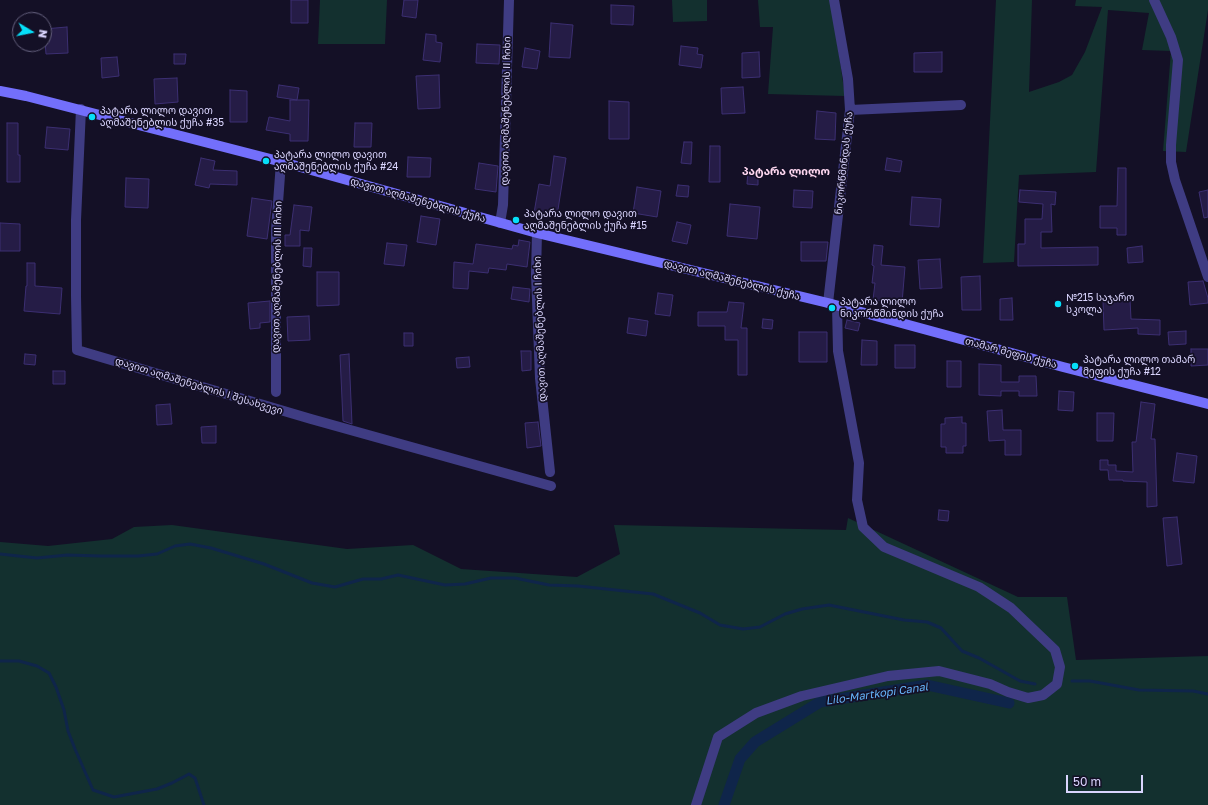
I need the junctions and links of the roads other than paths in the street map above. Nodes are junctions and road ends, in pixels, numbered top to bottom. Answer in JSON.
{"nodes":[{"id":1,"x":509,"y":0,"type":"edge"},
{"id":2,"x":834,"y":0,"type":"edge"},
{"id":3,"x":1154,"y":0,"type":"edge"},
{"id":4,"x":0,"y":91,"type":"edge"},
{"id":5,"x":961,"y":105,"type":"dead end"},
{"id":6,"x":80,"y":109,"type":"junction"},
{"id":7,"x":850,"y":110,"type":"junction"},
{"id":8,"x":281,"y":162,"type":"junction"},
{"id":9,"x":500,"y":222,"type":"junction"},
{"id":10,"x":537,"y":233,"type":"junction"},
{"id":11,"x":1208,"y":278,"type":"edge"},
{"id":12,"x":832,"y":304,"type":"junction"},
{"id":13,"x":276,"y":392,"type":"dead end"},
{"id":14,"x":1208,"y":404,"type":"edge"},
{"id":15,"x":550,"y":472,"type":"dead end"},
{"id":16,"x":551,"y":486,"type":"dead end"},
{"id":17,"x":696,"y":805,"type":"edge"}],
"edges":[{"from":1,"to":9,"type":"street","name":"დავით აღმაშენებლის II ჩიხი"},
{"from":2,"to":7,"type":"street","name":"ნიკორწმინდას ქუჩა"},
{"from":3,"to":11,"type":"street"},
{"from":4,"to":6,"type":"street","name":"დავით აღმაშენებლის ქუჩა"},
{"from":5,"to":7,"type":"street"},
{"from":6,"to":8,"type":"street","name":"დავით აღმაშენებლის ქუჩა"},
{"from":6,"to":16,"type":"street","name":"დავით აღმაშენებლის I შესახვევი"},
{"from":7,"to":12,"type":"street","name":"ნიკორწმინდას ქუჩა"},
{"from":8,"to":9,"type":"street","name":"დავით აღმაშენებლის ქუჩა"},
{"from":8,"to":13,"type":"street","name":"დავით აღმაშენებლის III ჩიხი"},
{"from":9,"to":10,"type":"street","name":"დავით აღმაშენებლის ქუჩა"},
{"from":10,"to":12,"type":"street","name":"დავით აღმაშენებლის ქუჩა"},
{"from":10,"to":15,"type":"street","name":"დავით აღმაშენებლის I ჩიხი"},
{"from":12,"to":14,"type":"street","name":"თამარ მეფის ქუჩა"},
{"from":12,"to":17,"type":"street","name":"ნიკორწმინდას ქუჩა"}]}
